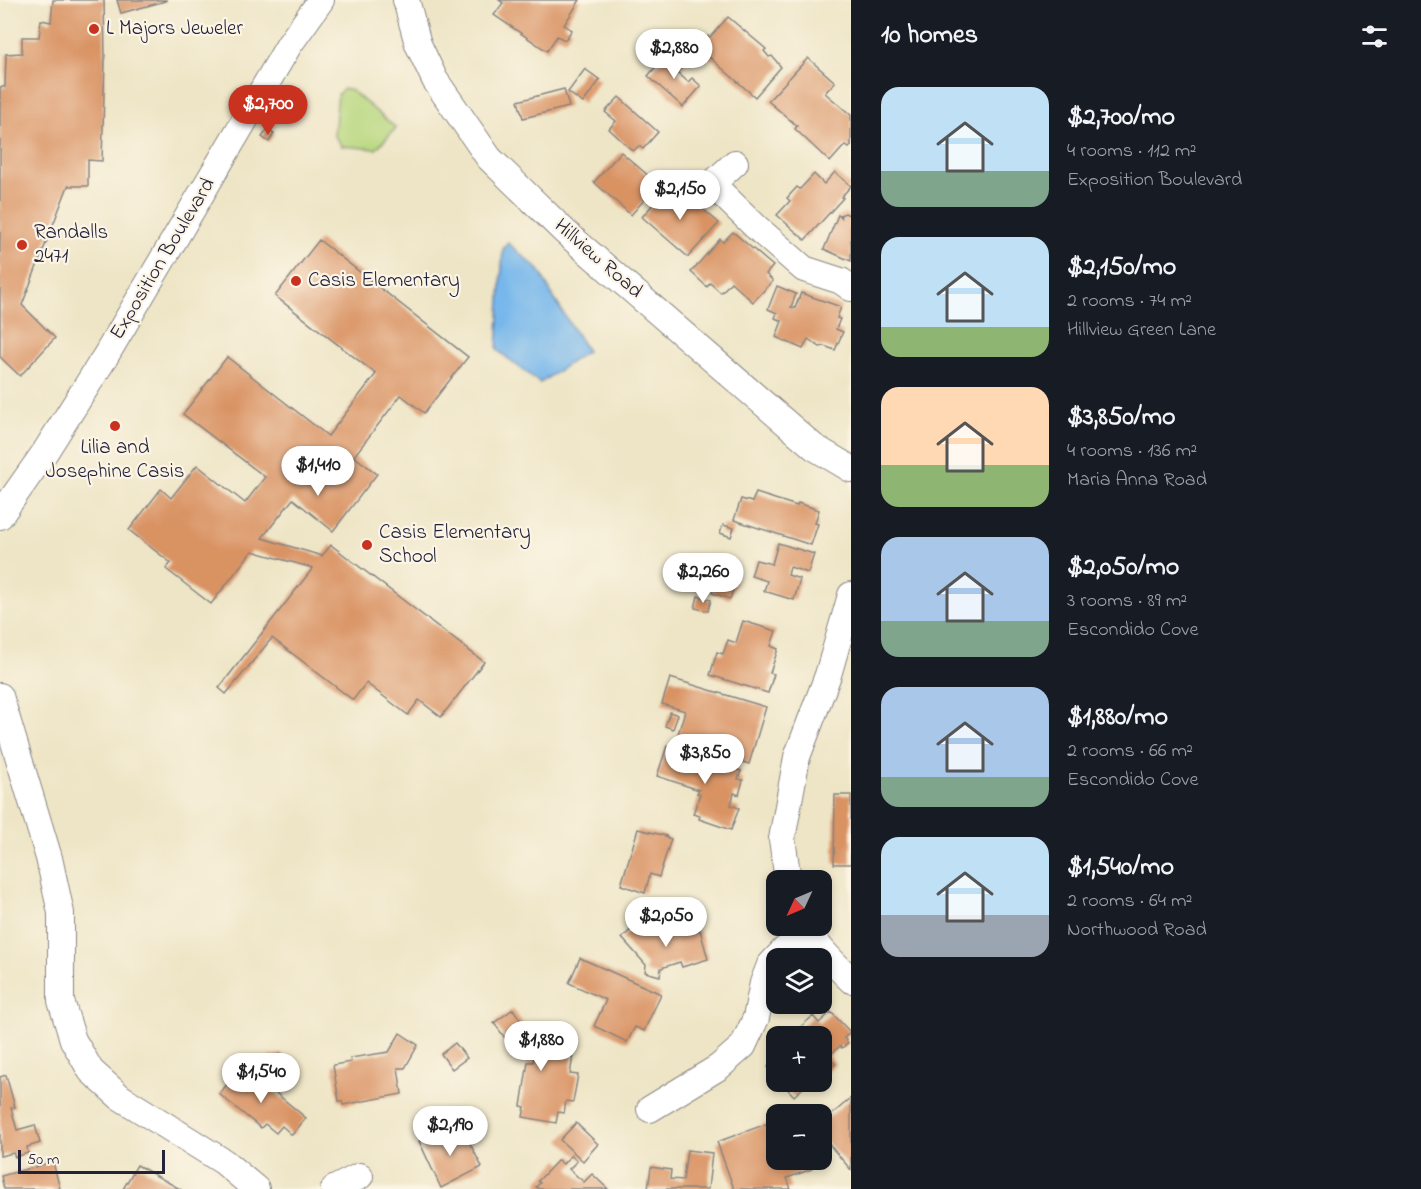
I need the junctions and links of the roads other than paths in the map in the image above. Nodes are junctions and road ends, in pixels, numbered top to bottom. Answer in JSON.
{"nodes":[{"id":1,"x":321,"y":0,"type":"edge"},
{"id":2,"x":406,"y":0,"type":"edge"},
{"id":3,"x":735,"y":163,"type":"dead end"},
{"id":4,"x":851,"y":288,"type":"edge"},
{"id":5,"x":851,"y":470,"type":"edge"},
{"id":6,"x":0,"y":516,"type":"edge"},
{"id":7,"x":851,"y":595,"type":"edge"},
{"id":8,"x":0,"y":696,"type":"edge"},
{"id":9,"x":787,"y":870,"type":"edge"},
{"id":10,"x":801,"y":936,"type":"edge"},
{"id":11,"x":813,"y":936,"type":"edge"},
{"id":12,"x":851,"y":980,"type":"edge"},
{"id":13,"x":650,"y":1109,"type":"dead end"},
{"id":14,"x":360,"y":1176,"type":"dead end"},
{"id":15,"x":256,"y":1189,"type":"edge"},
{"id":16,"x":334,"y":1189,"type":"edge"}],
"edges":[{"from":1,"to":6,"type":"street","name":"Exposition Boulevard"},
{"from":2,"to":5,"type":"street","name":"Hillview Road"},
{"from":3,"to":4,"type":"street"},
{"from":7,"to":9,"type":"street"},
{"from":8,"to":15,"type":"street"},
{"from":10,"to":13,"type":"street"},
{"from":11,"to":12,"type":"street"},
{"from":14,"to":16,"type":"street"}]}
